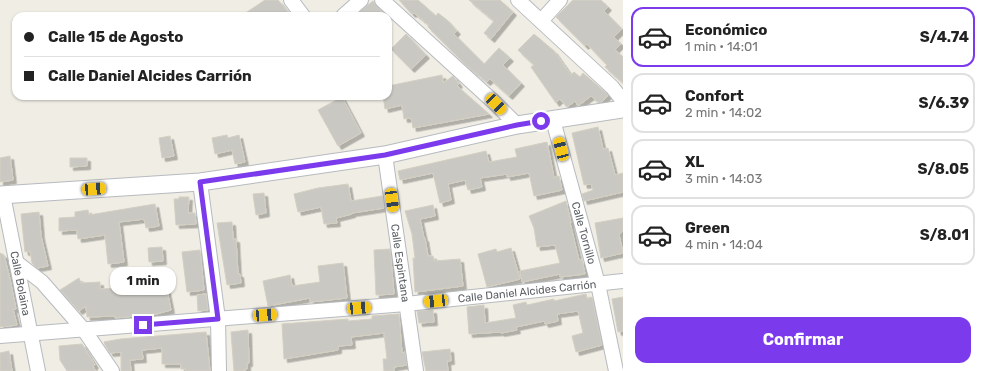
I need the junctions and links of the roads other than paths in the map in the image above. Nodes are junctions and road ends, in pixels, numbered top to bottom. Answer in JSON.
{"nodes":[{"id":1,"x":291,"y":0,"type":"edge"},
{"id":2,"x":361,"y":0,"type":"edge"},
{"id":3,"x":382,"y":0,"type":"edge"},
{"id":4,"x":518,"y":0,"type":"edge"},
{"id":5,"x":560,"y":0,"type":"edge"},
{"id":6,"x":300,"y":12,"type":"edge"},
{"id":7,"x":348,"y":12,"type":"edge"},
{"id":8,"x":540,"y":21,"type":"junction"},
{"id":9,"x":623,"y":101,"type":"edge"},
{"id":10,"x":623,"y":108,"type":"edge"},
{"id":11,"x":553,"y":120,"type":"junction"},
{"id":12,"x":517,"y":125,"type":"junction"},
{"id":13,"x":385,"y":155,"type":"junction"},
{"id":14,"x":200,"y":182,"type":"junction"},
{"id":15,"x":2,"y":195,"type":"edge"},
{"id":16,"x":16,"y":262,"type":"junction"},
{"id":17,"x":623,"y":281,"type":"edge"},
{"id":18,"x":598,"y":284,"type":"junction"},
{"id":19,"x":406,"y":304,"type":"junction"},
{"id":20,"x":218,"y":319,"type":"junction"},
{"id":21,"x":84,"y":330,"type":"junction"},
{"id":22,"x":30,"y":333,"type":"junction"},
{"id":23,"x":0,"y":336,"type":"edge"},
{"id":24,"x":38,"y":371,"type":"edge"},
{"id":25,"x":112,"y":371,"type":"edge"},
{"id":26,"x":219,"y":371,"type":"edge"},
{"id":27,"x":416,"y":371,"type":"edge"},
{"id":28,"x":616,"y":371,"type":"edge"}],
"edges":[{"from":1,"to":6,"type":"street"},
{"from":2,"to":7,"type":"street"},
{"from":3,"to":12,"type":"street"},
{"from":4,"to":8,"type":"street"},
{"from":5,"to":8,"type":"street"},
{"from":8,"to":9,"type":"street"},
{"from":10,"to":11,"type":"street"},
{"from":11,"to":12,"type":"street"},
{"from":11,"to":18,"type":"street","name":"Calle Tornillo"},
{"from":12,"to":13,"type":"street"},
{"from":13,"to":14,"type":"street"},
{"from":13,"to":19,"type":"street","name":"Calle Espintana"},
{"from":14,"to":15,"type":"street"},
{"from":14,"to":20,"type":"street"},
{"from":15,"to":16,"type":"street","name":"Calle Bolaina"},
{"from":16,"to":21,"type":"street"},
{"from":16,"to":22,"type":"street","name":"Calle Bolaina"},
{"from":17,"to":18,"type":"street","name":"Calle Daniel Alcides Carrión"},
{"from":18,"to":19,"type":"street","name":"Calle Daniel Alcides Carrión"},
{"from":18,"to":28,"type":"street","name":"Calle Tornillo"},
{"from":19,"to":20,"type":"street","name":"Calle Daniel Alcides Carrión"},
{"from":19,"to":27,"type":"street","name":"Calle Espintana"},
{"from":20,"to":21,"type":"street","name":"Calle Daniel Alcides Carrión"},
{"from":20,"to":26,"type":"street"},
{"from":21,"to":22,"type":"street","name":"Calle Daniel Alcides Carrión"},
{"from":21,"to":25,"type":"street"},
{"from":22,"to":23,"type":"street","name":"Calle Daniel Alcides Carrión"},
{"from":22,"to":24,"type":"street","name":"Calle Bolaina"}]}
